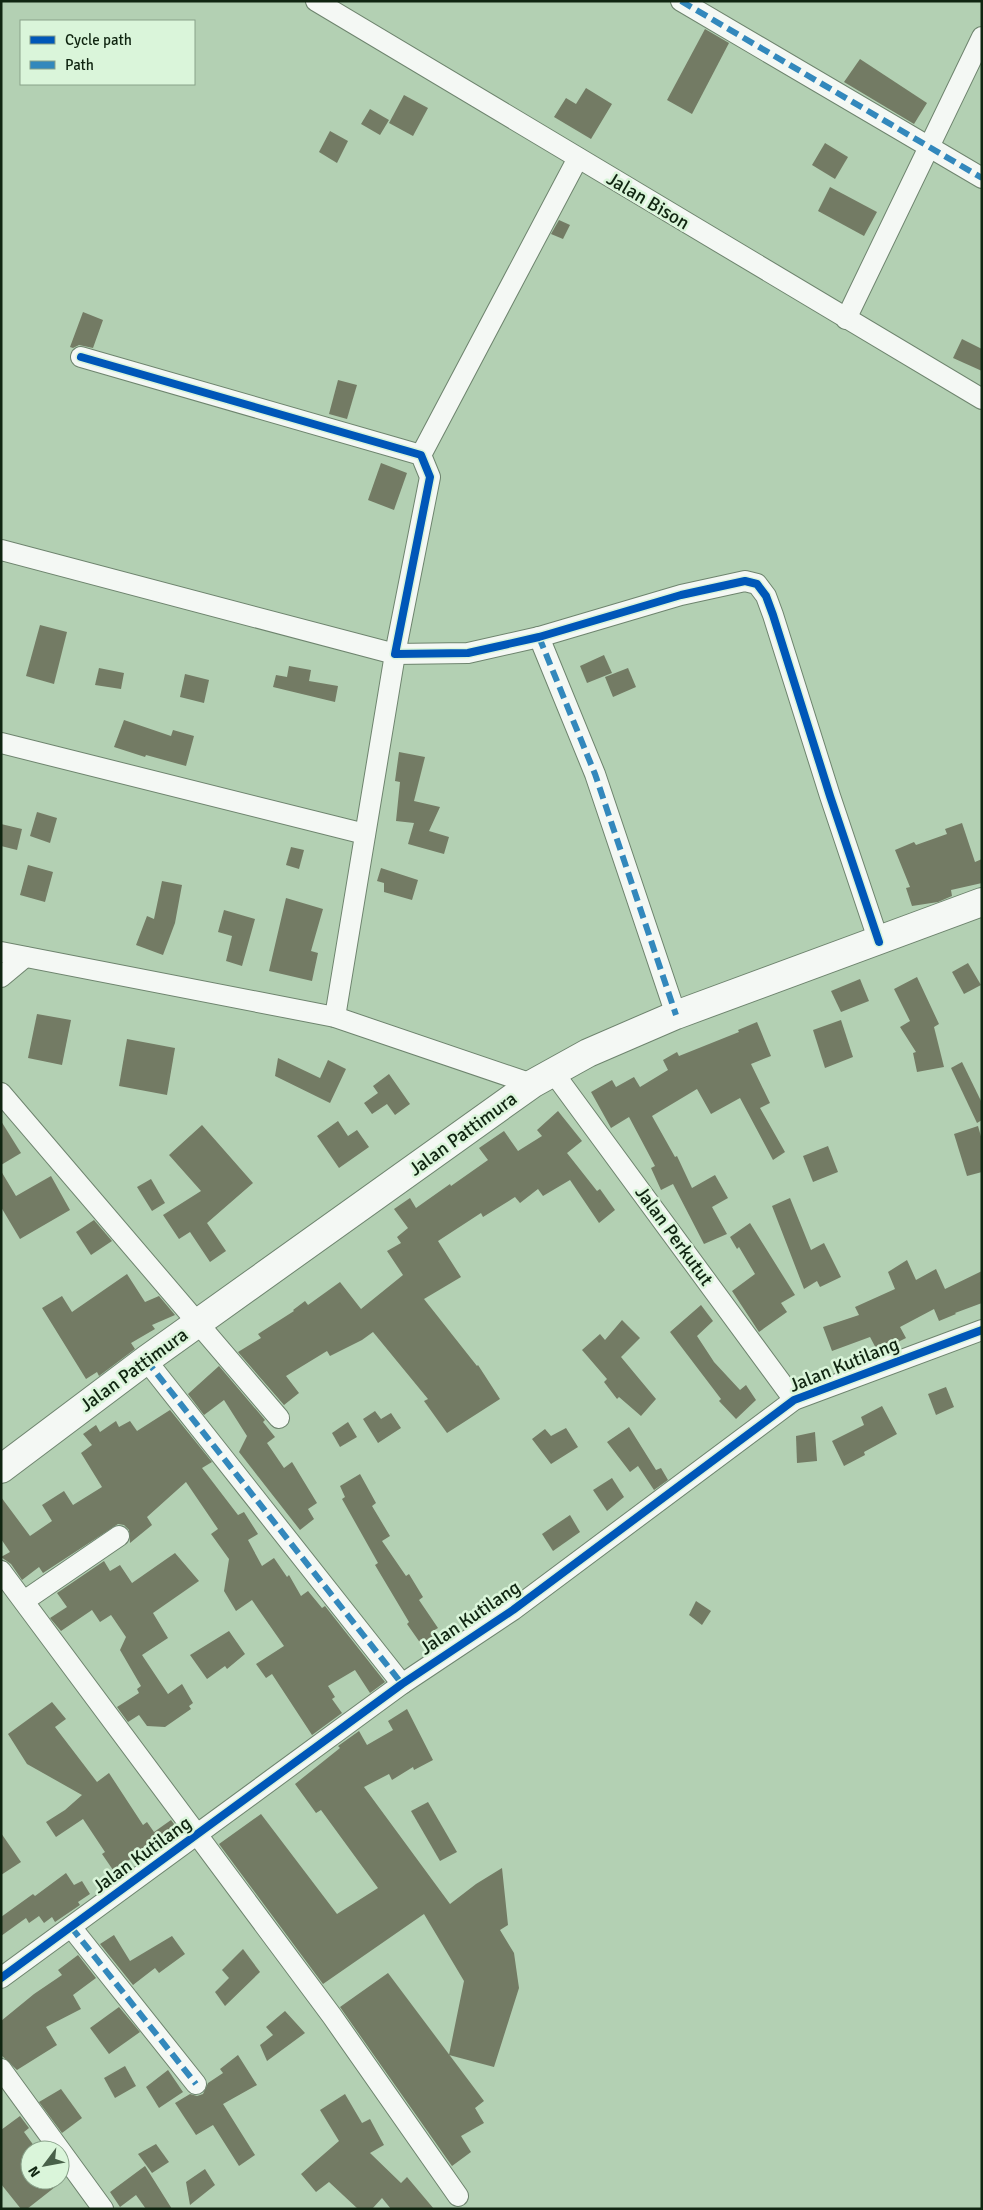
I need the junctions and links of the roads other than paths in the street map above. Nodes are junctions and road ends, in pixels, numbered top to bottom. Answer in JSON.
{"nodes":[{"id":1,"x":316,"y":1,"type":"edge"},
{"id":2,"x":681,"y":1,"type":"edge"},
{"id":3,"x":982,"y":37,"type":"edge"},
{"id":4,"x":927,"y":147,"type":"junction"},
{"id":5,"x":578,"y":158,"type":"junction"},
{"id":6,"x":982,"y":178,"type":"edge"},
{"id":7,"x":846,"y":319,"type":"junction"},
{"id":8,"x":81,"y":357,"type":"dead end"},
{"id":9,"x":982,"y":399,"type":"edge"},
{"id":10,"x":421,"y":456,"type":"junction"},
{"id":11,"x":1,"y":550,"type":"edge"},
{"id":12,"x":539,"y":637,"type":"junction"},
{"id":13,"x":395,"y":654,"type":"junction"},
{"id":14,"x":1,"y":743,"type":"edge"},
{"id":15,"x":365,"y":834,"type":"junction"},
{"id":16,"x":982,"y":902,"type":"edge"},
{"id":17,"x":879,"y":942,"type":"junction"},
{"id":18,"x":1,"y":952,"type":"edge"},
{"id":19,"x":24,"y":957,"type":"junction"},
{"id":20,"x":1,"y":977,"type":"edge"},
{"id":21,"x":676,"y":1015,"type":"junction"},
{"id":22,"x":335,"y":1016,"type":"junction"},
{"id":23,"x":542,"y":1078,"type":"junction"},
{"id":24,"x":1,"y":1093,"type":"edge"},
{"id":25,"x":199,"y":1324,"type":"junction"},
{"id":26,"x":982,"y":1330,"type":"edge"},
{"id":27,"x":146,"y":1360,"type":"junction"},
{"id":28,"x":794,"y":1400,"type":"junction"},
{"id":29,"x":279,"y":1418,"type":"dead end"},
{"id":30,"x":1,"y":1469,"type":"edge"},
{"id":31,"x":119,"y":1536,"type":"dead end"},
{"id":32,"x":1,"y":1571,"type":"edge"},
{"id":33,"x":24,"y":1601,"type":"junction"},
{"id":34,"x":402,"y":1684,"type":"junction"},
{"id":35,"x":198,"y":1834,"type":"junction"},
{"id":36,"x":71,"y":1927,"type":"junction"},
{"id":37,"x":1,"y":1978,"type":"edge"},
{"id":38,"x":1,"y":2069,"type":"edge"},
{"id":39,"x":196,"y":2084,"type":"dead end"},
{"id":40,"x":458,"y":2196,"type":"dead end"},
{"id":41,"x":103,"y":2209,"type":"edge"}],
"edges":[{"from":1,"to":5,"type":"street","name":"Jalan Bison"},
{"from":2,"to":4,"type":"street"},
{"from":3,"to":4,"type":"street"},
{"from":4,"to":6,"type":"street"},
{"from":4,"to":7,"type":"street"},
{"from":5,"to":7,"type":"street","name":"Jalan Bison"},
{"from":5,"to":10,"type":"street"},
{"from":7,"to":9,"type":"street","name":"Jalan Bison"},
{"from":8,"to":10,"type":"street"},
{"from":10,"to":13,"type":"street"},
{"from":11,"to":13,"type":"street"},
{"from":12,"to":13,"type":"street"},
{"from":12,"to":17,"type":"street"},
{"from":12,"to":21,"type":"street"},
{"from":13,"to":15,"type":"street"},
{"from":14,"to":15,"type":"street"},
{"from":15,"to":22,"type":"street"},
{"from":16,"to":17,"type":"main road","name":"Jalan Pattimura"},
{"from":17,"to":21,"type":"main road","name":"Jalan Pattimura"},
{"from":18,"to":19,"type":"street"},
{"from":19,"to":20,"type":"street"},
{"from":19,"to":22,"type":"street"},
{"from":21,"to":23,"type":"main road","name":"Jalan Pattimura"},
{"from":22,"to":23,"type":"street"},
{"from":23,"to":25,"type":"main road","name":"Jalan Pattimura"},
{"from":23,"to":28,"type":"street","name":"Jalan Perkutut"},
{"from":24,"to":25,"type":"street"},
{"from":25,"to":27,"type":"main road","name":"Jalan Pattimura"},
{"from":25,"to":29,"type":"street"},
{"from":26,"to":28,"type":"street","name":"Jalan Kutilang"},
{"from":27,"to":30,"type":"main road","name":"Jalan Pattimura"},
{"from":27,"to":34,"type":"street"},
{"from":28,"to":34,"type":"street","name":"Jalan Kutilang"},
{"from":31,"to":33,"type":"street"},
{"from":32,"to":33,"type":"street"},
{"from":33,"to":35,"type":"street"},
{"from":34,"to":35,"type":"street","name":"Jalan Kutilang"},
{"from":35,"to":36,"type":"street","name":"Jalan Kutilang"},
{"from":35,"to":40,"type":"street"},
{"from":36,"to":37,"type":"street","name":"Jalan Kutilang"},
{"from":36,"to":39,"type":"street"},
{"from":38,"to":41,"type":"street"}]}
